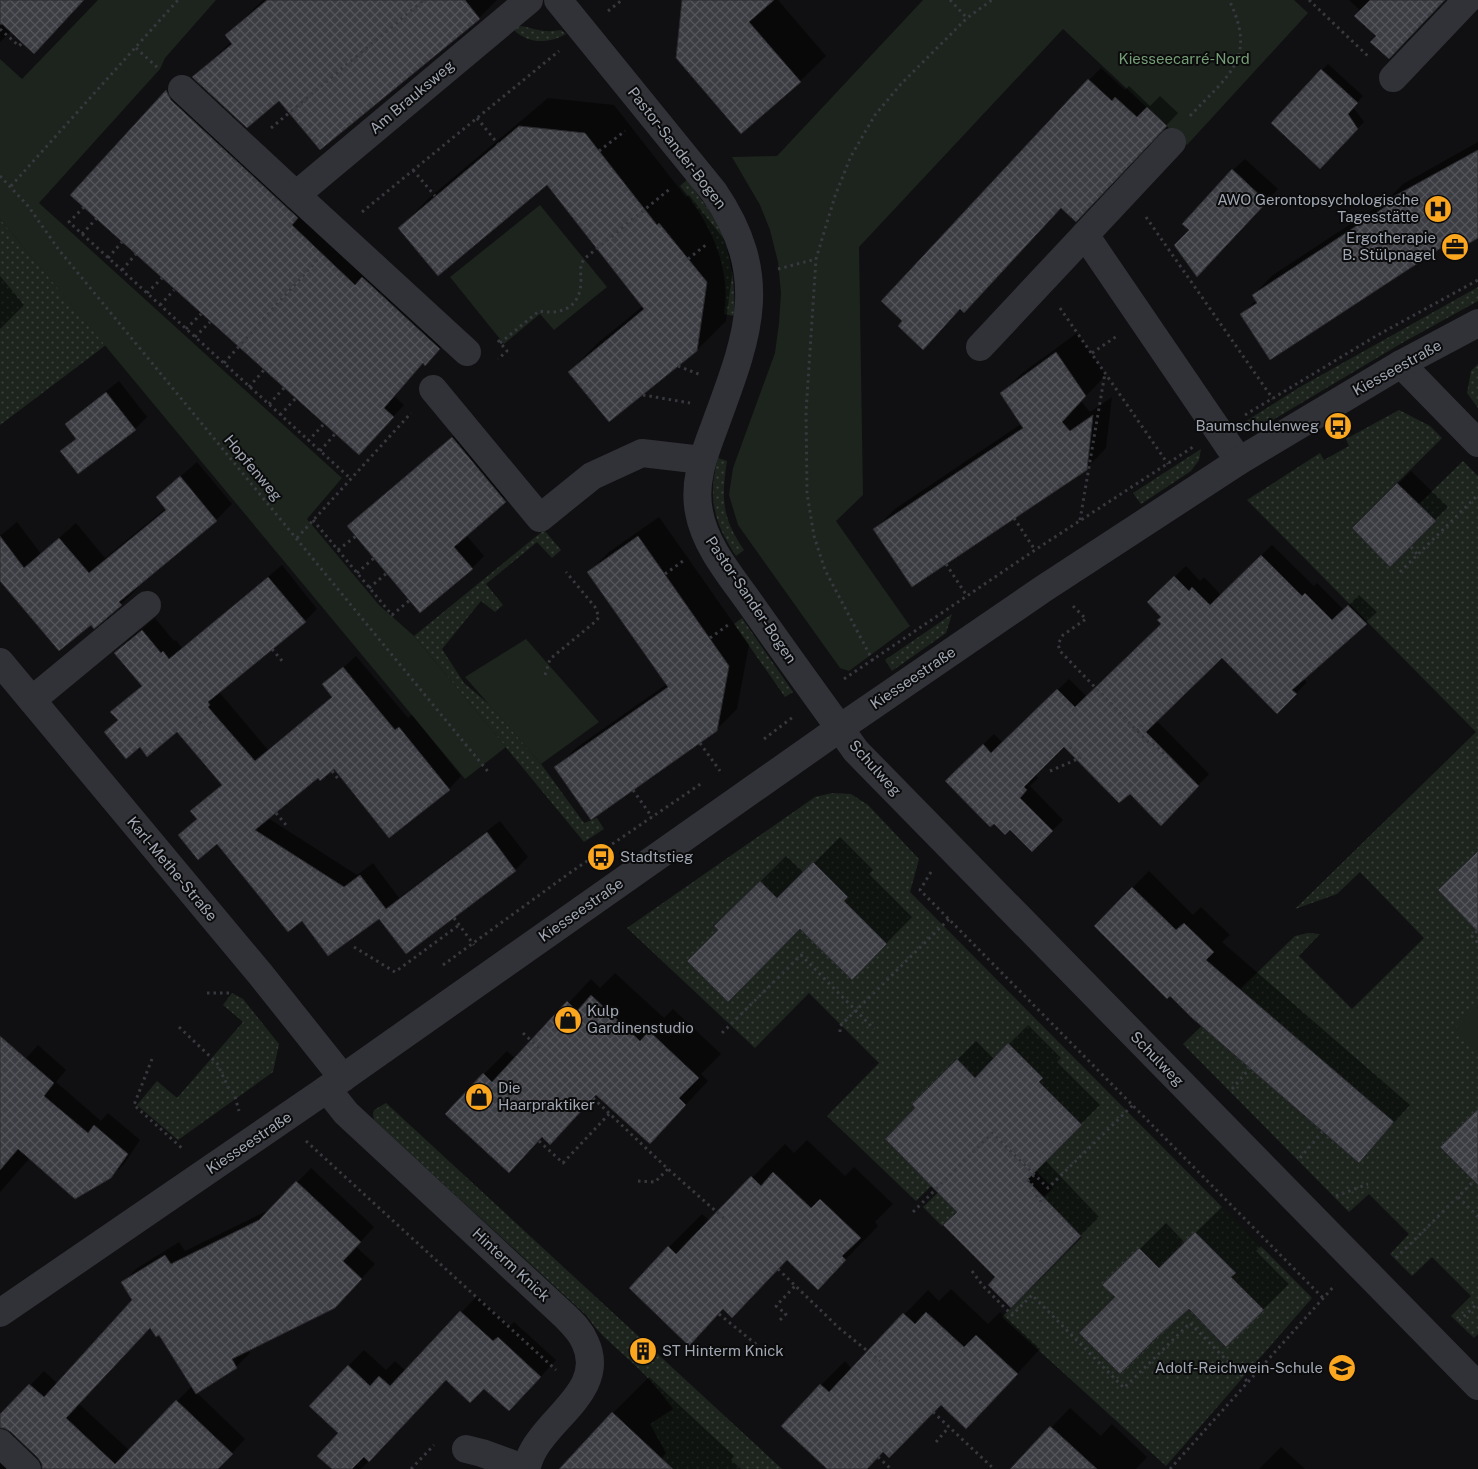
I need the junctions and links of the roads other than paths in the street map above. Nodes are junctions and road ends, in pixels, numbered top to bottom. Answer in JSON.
{"nodes":[{"id":1,"x":529,"y":0,"type":"edge"},
{"id":2,"x":558,"y":0,"type":"edge"},
{"id":3,"x":1467,"y":0,"type":"edge"},
{"id":4,"x":1392,"y":78,"type":"road end"},
{"id":5,"x":182,"y":89,"type":"dead end"},
{"id":6,"x":1172,"y":142,"type":"road end"},
{"id":7,"x":296,"y":195,"type":"junction"},
{"id":8,"x":1085,"y":235,"type":"junction"},
{"id":9,"x":1478,"y":323,"type":"edge"},
{"id":10,"x":980,"y":347,"type":"dead end"},
{"id":11,"x":467,"y":352,"type":"dead end"},
{"id":12,"x":1401,"y":364,"type":"junction"},
{"id":13,"x":433,"y":389,"type":"road end"},
{"id":14,"x":1478,"y":443,"type":"edge"},
{"id":15,"x":702,"y":460,"type":"junction"},
{"id":16,"x":1239,"y":461,"type":"junction"},
{"id":17,"x":147,"y":605,"type":"dead end"},
{"id":18,"x":0,"y":662,"type":"edge"},
{"id":19,"x":32,"y":700,"type":"junction"},
{"id":20,"x":840,"y":728,"type":"junction"},
{"id":21,"x":335,"y":1084,"type":"junction"},
{"id":22,"x":0,"y":1313,"type":"edge"},
{"id":23,"x":1478,"y":1386,"type":"edge"},
{"id":24,"x":0,"y":1443,"type":"edge"},
{"id":25,"x":466,"y":1450,"type":"dead end"},
{"id":26,"x":27,"y":1469,"type":"edge"},
{"id":27,"x":526,"y":1469,"type":"edge"}],
"edges":[{"from":1,"to":7,"type":"street","name":"Am Brauksweg"},
{"from":2,"to":15,"type":"street","name":"Pastor-Sander-Bogen"},
{"from":3,"to":4,"type":"street"},
{"from":5,"to":7,"type":"street"},
{"from":6,"to":8,"type":"street"},
{"from":7,"to":11,"type":"street"},
{"from":8,"to":10,"type":"street"},
{"from":8,"to":16,"type":"street"},
{"from":9,"to":12,"type":"street","name":"Kiesseestraße"},
{"from":12,"to":14,"type":"street"},
{"from":12,"to":16,"type":"street","name":"Kiesseestraße"},
{"from":13,"to":15,"type":"street"},
{"from":15,"to":20,"type":"street","name":"Pastor-Sander-Bogen"},
{"from":16,"to":20,"type":"street","name":"Kiesseestraße"},
{"from":17,"to":19,"type":"street"},
{"from":18,"to":19,"type":"street","name":"Karl-Methe-Straße"},
{"from":19,"to":21,"type":"street","name":"Karl-Methe-Straße"},
{"from":20,"to":21,"type":"street","name":"Kiesseestraße"},
{"from":20,"to":23,"type":"street","name":"Schulweg"},
{"from":21,"to":22,"type":"street","name":"Kiesseestraße"},
{"from":21,"to":27,"type":"street","name":"Hinterm Knick"},
{"from":24,"to":26,"type":"street"},
{"from":25,"to":27,"type":"street"}]}
